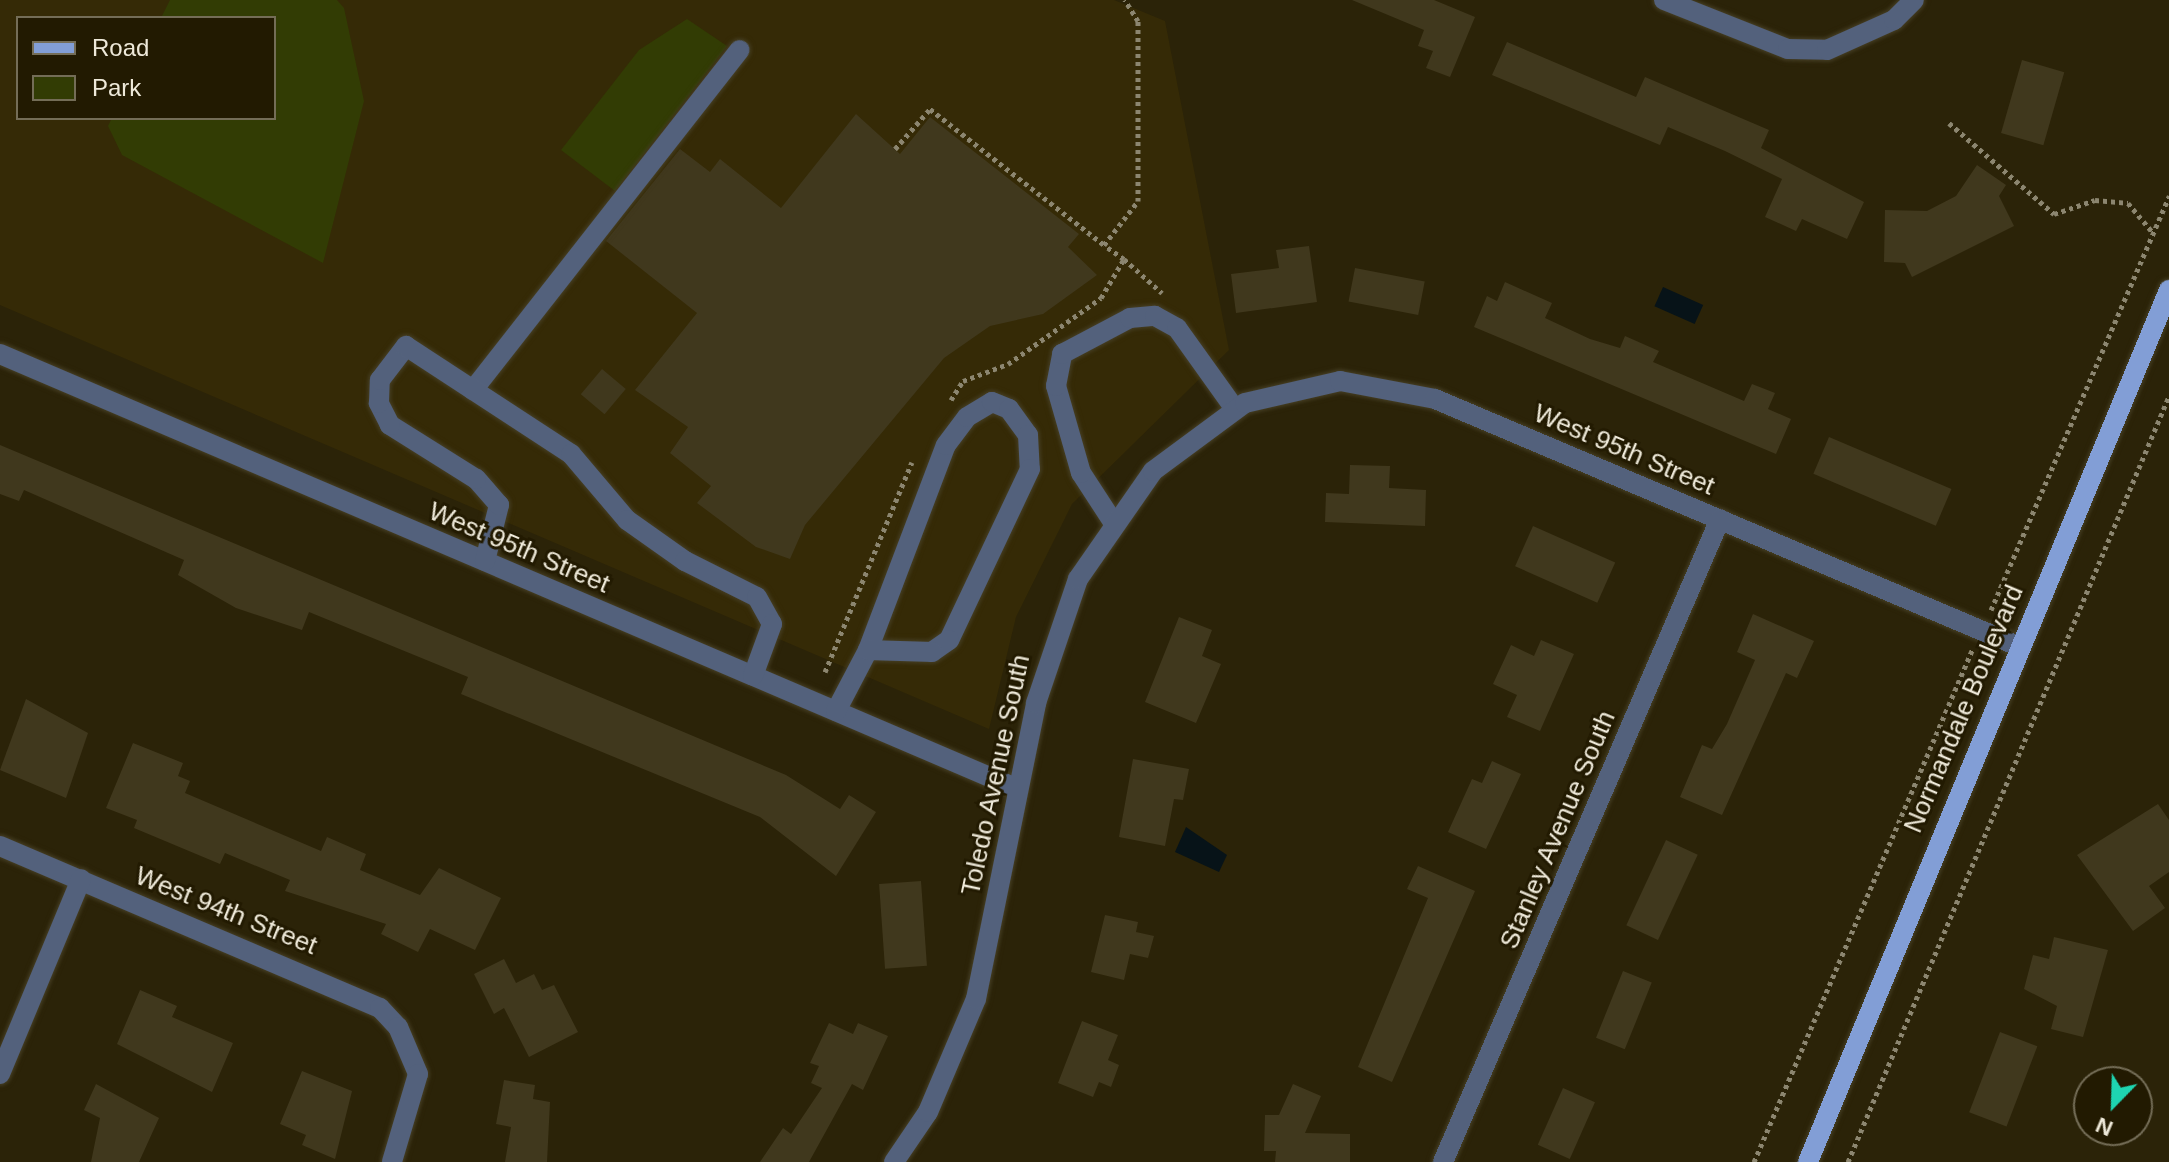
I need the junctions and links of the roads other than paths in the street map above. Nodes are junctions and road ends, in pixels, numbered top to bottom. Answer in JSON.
{"nodes":[{"id":1,"x":1664,"y":0,"type":"edge"},
{"id":2,"x":1914,"y":0,"type":"edge"},
{"id":3,"x":740,"y":50,"type":"dead end"},
{"id":4,"x":2169,"y":290,"type":"edge"},
{"id":5,"x":0,"y":354,"type":"edge"},
{"id":6,"x":473,"y":390,"type":"junction"},
{"id":7,"x":1235,"y":409,"type":"junction"},
{"id":8,"x":1203,"y":428,"type":"joint"},
{"id":9,"x":1720,"y":519,"type":"junction"},
{"id":10,"x":1113,"y":522,"type":"junction"},
{"id":11,"x":485,"y":561,"type":"junction"},
{"id":12,"x":2018,"y":646,"type":"junction"},
{"id":13,"x":868,"y":650,"type":"junction"},
{"id":14,"x":753,"y":676,"type":"junction"},
{"id":15,"x":836,"y":711,"type":"junction"},
{"id":16,"x":1018,"y":789,"type":"junction"},
{"id":17,"x":0,"y":846,"type":"edge"},
{"id":18,"x":81,"y":879,"type":"junction"},
{"id":19,"x":0,"y":1074,"type":"edge"},
{"id":20,"x":1804,"y":1158,"type":"edge"},
{"id":21,"x":392,"y":1162,"type":"edge"},
{"id":22,"x":894,"y":1162,"type":"edge"},
{"id":23,"x":1443,"y":1162,"type":"edge"}],
"edges":[{"from":1,"to":2,"type":"street"},
{"from":3,"to":6,"type":"street"},
{"from":4,"to":12,"type":"main road","name":"Normandale Boulevard"},
{"from":5,"to":11,"type":"street","name":"West 95th Street"},
{"from":6,"to":11,"type":"street"},
{"from":6,"to":14,"type":"street"},
{"from":7,"to":8,"type":"street","name":"West 95th Street"},
{"from":7,"to":9,"type":"street","name":"West 95th Street"},
{"from":7,"to":10,"type":"street"},
{"from":8,"to":10,"type":"street","name":"Toledo Avenue South"},
{"from":9,"to":12,"type":"street","name":"West 95th Street"},
{"from":9,"to":23,"type":"street","name":"Stanley Avenue South"},
{"from":10,"to":16,"type":"street","name":"Toledo Avenue South"},
{"from":11,"to":14,"type":"street","name":"West 95th Street"},
{"from":12,"to":20,"type":"main road","name":"Normandale Boulevard"},
{"from":13,"to":13,"type":"street"},
{"from":13,"to":15,"type":"street"},
{"from":14,"to":15,"type":"street","name":"West 95th Street"},
{"from":15,"to":16,"type":"street","name":"West 95th Street"},
{"from":16,"to":22,"type":"street","name":"Toledo Avenue South"},
{"from":17,"to":18,"type":"street","name":"West 94th Street"},
{"from":18,"to":19,"type":"street"},
{"from":18,"to":21,"type":"street","name":"West 94th Street"}]}
